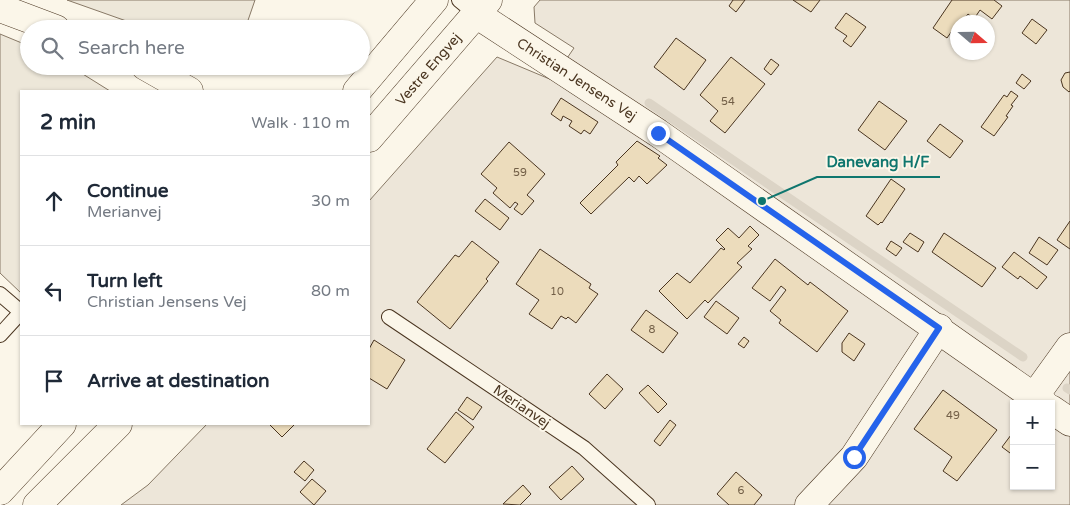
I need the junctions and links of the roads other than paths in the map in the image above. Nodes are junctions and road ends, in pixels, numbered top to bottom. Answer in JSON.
{"nodes":[{"id":1,"x":434,"y":0,"type":"edge"},
{"id":2,"x":474,"y":4,"type":"edge"},
{"id":3,"x":3,"y":14,"type":"edge"},
{"id":4,"x":24,"y":20,"type":"edge"},
{"id":5,"x":161,"y":75,"type":"edge"},
{"id":6,"x":187,"y":90,"type":"edge"},
{"id":7,"x":358,"y":90,"type":"edge"},
{"id":8,"x":370,"y":137,"type":"edge"},
{"id":9,"x":0,"y":294,"type":"edge"},
{"id":10,"x":20,"y":311,"type":"edge"},
{"id":11,"x":20,"y":313,"type":"edge"},
{"id":12,"x":389,"y":317,"type":"dead end"},
{"id":13,"x":939,"y":328,"type":"junction"},
{"id":14,"x":0,"y":335,"type":"edge"},
{"id":15,"x":1070,"y":347,"type":"edge"},
{"id":16,"x":1039,"y":400,"type":"edge"},
{"id":17,"x":1044,"y":400,"type":"edge"},
{"id":18,"x":1055,"y":411,"type":"edge"},
{"id":19,"x":1070,"y":422,"type":"edge"},
{"id":20,"x":61,"y":425,"type":"edge"},
{"id":21,"x":117,"y":425,"type":"edge"},
{"id":22,"x":0,"y":491,"type":"edge"},
{"id":23,"x":37,"y":505,"type":"edge"},
{"id":24,"x":648,"y":505,"type":"edge"},
{"id":25,"x":809,"y":505,"type":"edge"}],
"edges":[{"from":1,"to":7,"type":"street"},
{"from":2,"to":8,"type":"street","name":"Vestre Engvej"},
{"from":2,"to":13,"type":"street","name":"Christian Jensens Vej"},
{"from":3,"to":4,"type":"street"},
{"from":5,"to":6,"type":"street"},
{"from":9,"to":10,"type":"lane"},
{"from":11,"to":14,"type":"lane"},
{"from":12,"to":24,"type":"lane","name":"Merianvej"},
{"from":13,"to":16,"type":"street","name":"Christian Jensens Vej"},
{"from":13,"to":25,"type":"street"},
{"from":15,"to":17,"type":"street"},
{"from":18,"to":19,"type":"street","name":"Christian Jensens Vej"},
{"from":20,"to":22,"type":"street"},
{"from":21,"to":23,"type":"street"}]}
